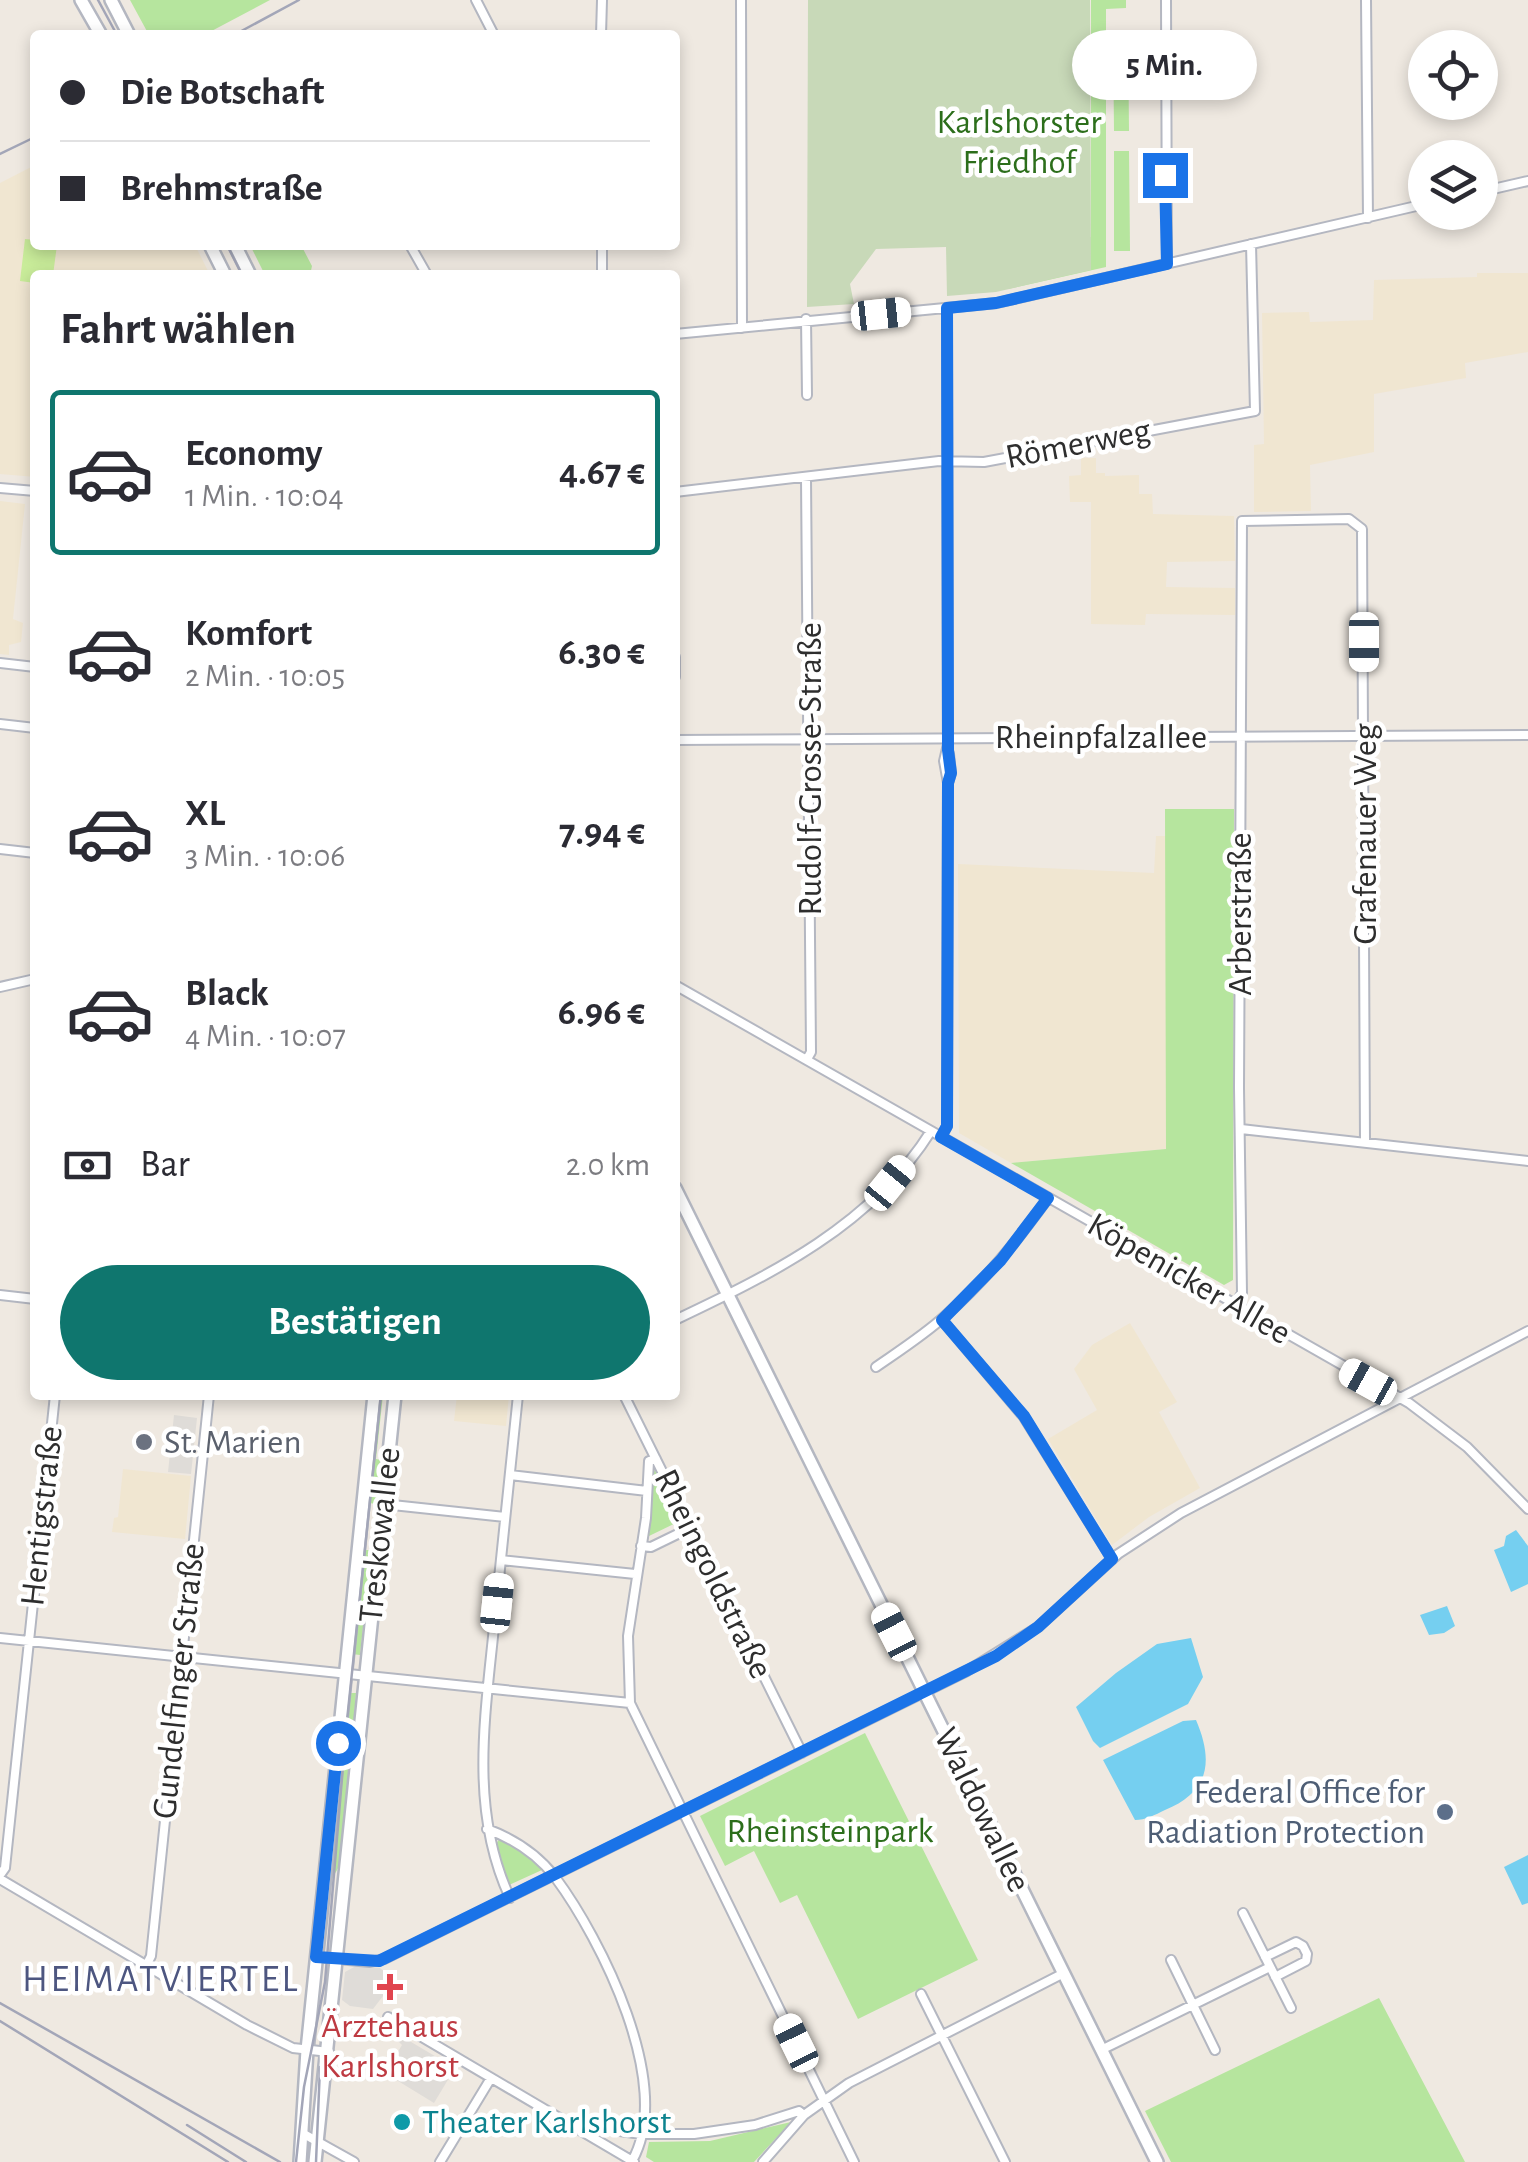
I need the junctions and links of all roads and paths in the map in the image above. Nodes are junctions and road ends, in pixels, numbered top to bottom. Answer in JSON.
{"nodes":[{"id":1,"x":81,"y":0,"type":"edge"},
{"id":2,"x":112,"y":0,"type":"edge"},
{"id":3,"x":476,"y":0,"type":"edge"},
{"id":4,"x":602,"y":0,"type":"edge"},
{"id":5,"x":741,"y":0,"type":"edge"},
{"id":6,"x":1166,"y":0,"type":"edge"},
{"id":7,"x":1366,"y":0,"type":"edge"},
{"id":8,"x":97,"y":30,"type":"edge"},
{"id":9,"x":127,"y":30,"type":"edge"},
{"id":10,"x":491,"y":30,"type":"edge"},
{"id":11,"x":601,"y":30,"type":"edge"},
{"id":12,"x":1528,"y":181,"type":"edge"},
{"id":13,"x":1498,"y":188,"type":"edge"},
{"id":14,"x":1408,"y":208,"type":"edge"},
{"id":15,"x":1368,"y":218,"type":"junction"},
{"id":16,"x":1251,"y":244,"type":"junction"},
{"id":17,"x":1167,"y":264,"type":"junction"},
{"id":18,"x":947,"y":308,"type":"junction"},
{"id":19,"x":806,"y":319,"type":"junction"},
{"id":20,"x":742,"y":328,"type":"junction"},
{"id":21,"x":680,"y":334,"type":"edge"},
{"id":22,"x":807,"y":395,"type":"dead end"},
{"id":23,"x":948,"y":460,"type":"junction"},
{"id":24,"x":806,"y":478,"type":"junction"},
{"id":25,"x":0,"y":488,"type":"edge"},
{"id":26,"x":30,"y":491,"type":"edge"},
{"id":27,"x":680,"y":491,"type":"edge"},
{"id":28,"x":1242,"y":520,"type":"joint"},
{"id":29,"x":0,"y":663,"type":"edge"},
{"id":30,"x":30,"y":666,"type":"edge"},
{"id":31,"x":0,"y":724,"type":"edge"},
{"id":32,"x":30,"y":727,"type":"edge"},
{"id":33,"x":1528,"y":735,"type":"edge"},
{"id":34,"x":1242,"y":736,"type":"junction"},
{"id":35,"x":1365,"y":736,"type":"junction"},
{"id":36,"x":948,"y":738,"type":"junction"},
{"id":37,"x":680,"y":740,"type":"edge"},
{"id":38,"x":810,"y":740,"type":"junction"},
{"id":39,"x":0,"y":849,"type":"edge"},
{"id":40,"x":30,"y":852,"type":"edge"},
{"id":41,"x":30,"y":980,"type":"edge"},
{"id":42,"x":0,"y":987,"type":"edge"},
{"id":43,"x":680,"y":988,"type":"edge"},
{"id":44,"x":807,"y":1059,"type":"junction"},
{"id":45,"x":1241,"y":1128,"type":"junction"},
{"id":46,"x":931,"y":1131,"type":"junction"},
{"id":47,"x":941,"y":1137,"type":"junction"},
{"id":48,"x":1366,"y":1142,"type":"junction"},
{"id":49,"x":1528,"y":1161,"type":"edge"},
{"id":50,"x":680,"y":1198,"type":"edge"},
{"id":51,"x":1048,"y":1198,"type":"junction"},
{"id":52,"x":0,"y":1295,"type":"edge"},
{"id":53,"x":728,"y":1295,"type":"junction"},
{"id":54,"x":30,"y":1298,"type":"edge"},
{"id":55,"x":1235,"y":1306,"type":"junction"},
{"id":56,"x":680,"y":1318,"type":"edge"},
{"id":57,"x":942,"y":1320,"type":"junction"},
{"id":58,"x":1528,"y":1331,"type":"edge"},
{"id":59,"x":876,"y":1367,"type":"dead end"},
{"id":60,"x":1400,"y":1399,"type":"junction"},
{"id":61,"x":53,"y":1400,"type":"edge"},
{"id":62,"x":208,"y":1400,"type":"edge"},
{"id":63,"x":373,"y":1400,"type":"edge"},
{"id":64,"x":395,"y":1400,"type":"edge"},
{"id":65,"x":518,"y":1400,"type":"edge"},
{"id":66,"x":627,"y":1400,"type":"edge"},
{"id":67,"x":656,"y":1458,"type":"junction"},
{"id":68,"x":510,"y":1475,"type":"junction"},
{"id":69,"x":647,"y":1490,"type":"junction"},
{"id":70,"x":383,"y":1504,"type":"junction"},
{"id":71,"x":1528,"y":1509,"type":"edge"},
{"id":72,"x":506,"y":1517,"type":"junction"},
{"id":73,"x":690,"y":1528,"type":"junction"},
{"id":74,"x":642,"y":1546,"type":"junction"},
{"id":75,"x":1112,"y":1559,"type":"junction"},
{"id":76,"x":501,"y":1560,"type":"junction"},
{"id":77,"x":635,"y":1574,"type":"junction"},
{"id":78,"x":0,"y":1638,"type":"edge"},
{"id":79,"x":28,"y":1641,"type":"junction"},
{"id":80,"x":182,"y":1656,"type":"junction"},
{"id":81,"x":346,"y":1673,"type":"junction"},
{"id":82,"x":365,"y":1675,"type":"junction"},
{"id":83,"x":488,"y":1688,"type":"junction"},
{"id":84,"x":924,"y":1693,"type":"junction"},
{"id":85,"x":630,"y":1702,"type":"junction"},
{"id":86,"x":802,"y":1752,"type":"junction"},
{"id":87,"x":683,"y":1812,"type":"junction"},
{"id":88,"x":487,"y":1829,"type":"junction"},
{"id":89,"x":554,"y":1876,"type":"junction"},
{"id":90,"x":0,"y":1877,"type":"edge"},
{"id":91,"x":510,"y":1898,"type":"junction"},
{"id":92,"x":1243,"y":1913,"type":"dead end"},
{"id":93,"x":316,"y":1957,"type":"junction"},
{"id":94,"x":1265,"y":1957,"type":"junction"},
{"id":95,"x":338,"y":1959,"type":"junction"},
{"id":96,"x":1171,"y":1960,"type":"dead end"},
{"id":97,"x":146,"y":1966,"type":"junction"},
{"id":98,"x":1270,"y":1968,"type":"junction"},
{"id":99,"x":1062,"y":1974,"type":"junction"},
{"id":100,"x":1275,"y":1977,"type":"junction"},
{"id":101,"x":921,"y":1994,"type":"dead end"},
{"id":102,"x":1194,"y":2005,"type":"junction"},
{"id":103,"x":1291,"y":2008,"type":"dead end"},
{"id":104,"x":388,"y":2016,"type":"dead end"},
{"id":105,"x":941,"y":2035,"type":"junction"},
{"id":106,"x":307,"y":2050,"type":"junction"},
{"id":107,"x":1101,"y":2050,"type":"junction"},
{"id":108,"x":1216,"y":2050,"type":"dead end"},
{"id":109,"x":328,"y":2052,"type":"junction"},
{"id":110,"x":491,"y":2078,"type":"junction"},
{"id":111,"x":823,"y":2100,"type":"junction"},
{"id":112,"x":804,"y":2115,"type":"junction"},
{"id":113,"x":574,"y":2125,"type":"junction"},
{"id":114,"x":302,"y":2133,"type":"junction"},
{"id":115,"x":641,"y":2134,"type":"junction"},
{"id":116,"x":318,"y":2142,"type":"junction"},
{"id":117,"x":300,"y":2162,"type":"edge"},
{"id":118,"x":315,"y":2162,"type":"edge"},
{"id":119,"x":354,"y":2162,"type":"edge"},
{"id":120,"x":440,"y":2162,"type":"edge"},
{"id":121,"x":633,"y":2162,"type":"edge"},
{"id":122,"x":763,"y":2162,"type":"edge"},
{"id":123,"x":854,"y":2162,"type":"edge"},
{"id":124,"x":1004,"y":2162,"type":"edge"},
{"id":125,"x":1157,"y":2162,"type":"edge"}],
"edges":[{"from":1,"to":8,"type":"main road"},
{"from":2,"to":9,"type":"main road"},
{"from":3,"to":10,"type":"street"},
{"from":4,"to":11,"type":"street"},
{"from":5,"to":20,"type":"street"},
{"from":6,"to":17,"type":"street"},
{"from":7,"to":15,"type":"street"},
{"from":12,"to":13,"type":"street"},
{"from":14,"to":15,"type":"street"},
{"from":15,"to":16,"type":"street"},
{"from":16,"to":17,"type":"street"},
{"from":16,"to":23,"type":"street","name":"Römerweg"},
{"from":17,"to":18,"type":"street"},
{"from":18,"to":19,"type":"street"},
{"from":18,"to":23,"type":"street"},
{"from":19,"to":20,"type":"street"},
{"from":19,"to":22,"type":"street"},
{"from":20,"to":21,"type":"street"},
{"from":23,"to":24,"type":"street","name":"Römerweg"},
{"from":23,"to":36,"type":"street"},
{"from":24,"to":27,"type":"street","name":"Römerweg"},
{"from":24,"to":38,"type":"street","name":"Rudolf-Grosse-Straße"},
{"from":25,"to":26,"type":"street"},
{"from":28,"to":34,"type":"street","name":"Arberstraße"},
{"from":28,"to":35,"type":"street","name":"Grafenauer Weg"},
{"from":29,"to":30,"type":"street"},
{"from":31,"to":32,"type":"street"},
{"from":33,"to":35,"type":"street","name":"Rheinpfalzallee"},
{"from":34,"to":35,"type":"street","name":"Rheinpfalzallee"},
{"from":34,"to":36,"type":"street","name":"Rheinpfalzallee"},
{"from":34,"to":45,"type":"street","name":"Arberstraße"},
{"from":35,"to":48,"type":"street","name":"Grafenauer Weg"},
{"from":36,"to":38,"type":"street","name":"Rheinpfalzallee"},
{"from":36,"to":47,"type":"street"},
{"from":37,"to":38,"type":"street","name":"Rheinpfalzallee"},
{"from":38,"to":44,"type":"street","name":"Rudolf-Grosse-Straße"},
{"from":39,"to":40,"type":"street"},
{"from":41,"to":42,"type":"street"},
{"from":43,"to":44,"type":"street","name":"Köpenicker Allee"},
{"from":44,"to":46,"type":"street","name":"Köpenicker Allee"},
{"from":45,"to":48,"type":"street"},
{"from":45,"to":55,"type":"street","name":"Arberstraße"},
{"from":46,"to":47,"type":"street","name":"Köpenicker Allee"},
{"from":46,"to":53,"type":"street"},
{"from":47,"to":51,"type":"street","name":"Köpenicker Allee"},
{"from":48,"to":49,"type":"street"},
{"from":50,"to":53,"type":"main road","name":"Waldowallee"},
{"from":51,"to":55,"type":"street","name":"Köpenicker Allee"},
{"from":51,"to":57,"type":"street"},
{"from":52,"to":54,"type":"street"},
{"from":53,"to":56,"type":"street"},
{"from":53,"to":84,"type":"main road","name":"Waldowallee"},
{"from":55,"to":60,"type":"street","name":"Köpenicker Allee"},
{"from":57,"to":59,"type":"street"},
{"from":57,"to":75,"type":"street"},
{"from":58,"to":60,"type":"street"},
{"from":60,"to":71,"type":"street","name":"Köpenicker Allee"},
{"from":60,"to":75,"type":"street"},
{"from":61,"to":79,"type":"street","name":"Hentigstraße"},
{"from":62,"to":80,"type":"street","name":"Gundelfinger Straße"},
{"from":63,"to":81,"type":"main road","name":"Treskowallee"},
{"from":64,"to":70,"type":"main road","name":"Treskowallee"},
{"from":65,"to":68,"type":"street"},
{"from":66,"to":67,"type":"street","name":"Rheingoldstraße"},
{"from":67,"to":69,"type":"street"},
{"from":67,"to":73,"type":"street","name":"Rheingoldstraße"},
{"from":68,"to":69,"type":"street"},
{"from":68,"to":72,"type":"street"},
{"from":69,"to":74,"type":"street"},
{"from":70,"to":72,"type":"street"},
{"from":70,"to":82,"type":"main road","name":"Treskowallee"},
{"from":72,"to":76,"type":"street"},
{"from":73,"to":74,"type":"street"},
{"from":73,"to":86,"type":"street","name":"Rheingoldstraße"},
{"from":74,"to":77,"type":"street"},
{"from":75,"to":84,"type":"street"},
{"from":76,"to":77,"type":"street"},
{"from":76,"to":83,"type":"street"},
{"from":77,"to":85,"type":"street"},
{"from":78,"to":79,"type":"street"},
{"from":79,"to":80,"type":"street"},
{"from":79,"to":90,"type":"street","name":"Hentigstraße"},
{"from":80,"to":81,"type":"street"},
{"from":80,"to":97,"type":"street","name":"Gundelfinger Straße"},
{"from":81,"to":82,"type":"street"},
{"from":81,"to":93,"type":"main road","name":"Treskowallee"},
{"from":82,"to":83,"type":"street"},
{"from":82,"to":95,"type":"main road","name":"Treskowallee"},
{"from":83,"to":85,"type":"street"},
{"from":83,"to":88,"type":"street"},
{"from":84,"to":86,"type":"street"},
{"from":84,"to":99,"type":"main road","name":"Waldowallee"},
{"from":85,"to":87,"type":"street"},
{"from":86,"to":87,"type":"street"},
{"from":87,"to":89,"type":"street"},
{"from":87,"to":111,"type":"street"},
{"from":88,"to":89,"type":"street"},
{"from":88,"to":91,"type":"street"},
{"from":89,"to":91,"type":"street"},
{"from":89,"to":115,"type":"street"},
{"from":90,"to":97,"type":"street"},
{"from":91,"to":95,"type":"street"},
{"from":92,"to":94,"type":"street"},
{"from":93,"to":95,"type":"street"},
{"from":93,"to":106,"type":"main road","name":"Treskowallee"},
{"from":94,"to":98,"type":"street"},
{"from":94,"to":100,"type":"street"},
{"from":95,"to":109,"type":"main road","name":"Treskowallee"},
{"from":96,"to":102,"type":"street"},
{"from":97,"to":106,"type":"street"},
{"from":98,"to":100,"type":"street"},
{"from":98,"to":102,"type":"street"},
{"from":99,"to":105,"type":"street"},
{"from":99,"to":107,"type":"main road","name":"Waldowallee"},
{"from":100,"to":103,"type":"street"},
{"from":101,"to":105,"type":"street"},
{"from":102,"to":107,"type":"street"},
{"from":102,"to":108,"type":"street"},
{"from":104,"to":110,"type":"street"},
{"from":105,"to":111,"type":"street"},
{"from":105,"to":124,"type":"street"},
{"from":106,"to":109,"type":"street"},
{"from":106,"to":114,"type":"main road","name":"Treskowallee"},
{"from":107,"to":125,"type":"main road","name":"Waldowallee"},
{"from":109,"to":116,"type":"main road","name":"Treskowallee"},
{"from":110,"to":113,"type":"street"},
{"from":110,"to":120,"type":"street"},
{"from":111,"to":112,"type":"street"},
{"from":111,"to":123,"type":"street"},
{"from":112,"to":115,"type":"street"},
{"from":112,"to":122,"type":"street"},
{"from":113,"to":115,"type":"street"},
{"from":113,"to":121,"type":"street"},
{"from":114,"to":116,"type":"street"},
{"from":114,"to":117,"type":"main road","name":"Treskowallee"},
{"from":115,"to":121,"type":"street"},
{"from":116,"to":118,"type":"main road","name":"Treskowallee"},
{"from":116,"to":119,"type":"street"}]}
